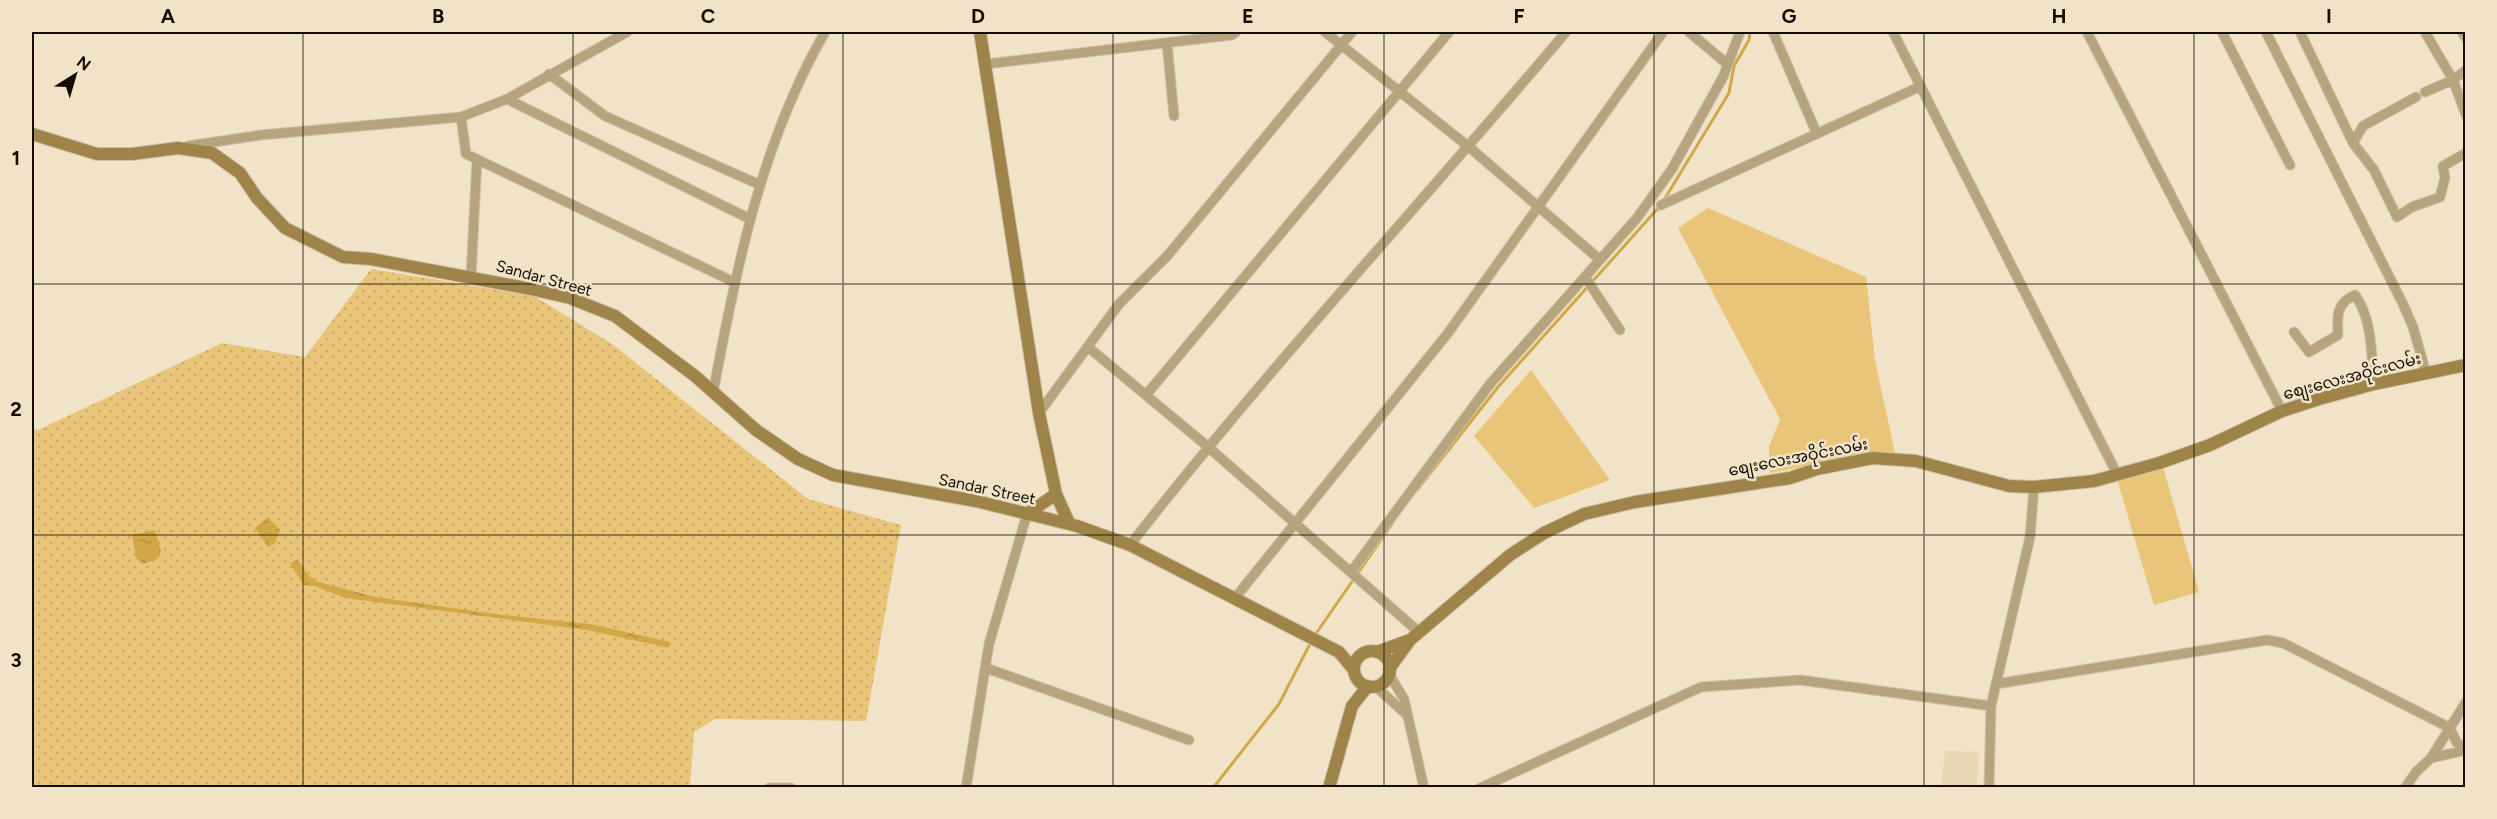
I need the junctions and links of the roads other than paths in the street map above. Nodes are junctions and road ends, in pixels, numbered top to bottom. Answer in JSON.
{"nodes":[{"id":1,"x":627,"y":32,"type":"edge"},
{"id":2,"x":825,"y":32,"type":"edge"},
{"id":3,"x":980,"y":32,"type":"edge"},
{"id":4,"x":1236,"y":32,"type":"edge"},
{"id":5,"x":1325,"y":32,"type":"edge"},
{"id":6,"x":1352,"y":32,"type":"edge"},
{"id":7,"x":1449,"y":32,"type":"edge"},
{"id":8,"x":1566,"y":32,"type":"edge"},
{"id":9,"x":1663,"y":32,"type":"edge"},
{"id":10,"x":1689,"y":32,"type":"edge"},
{"id":11,"x":1740,"y":32,"type":"edge"},
{"id":12,"x":1773,"y":32,"type":"edge"},
{"id":13,"x":1893,"y":32,"type":"edge"},
{"id":14,"x":2088,"y":32,"type":"edge"},
{"id":15,"x":2222,"y":32,"type":"edge"},
{"id":16,"x":2266,"y":32,"type":"edge"},
{"id":17,"x":2300,"y":32,"type":"edge"},
{"id":18,"x":2425,"y":32,"type":"edge"},
{"id":19,"x":2462,"y":32,"type":"edge"},
{"id":20,"x":2466,"y":38,"type":"edge"},
{"id":21,"x":1167,"y":43,"type":"junction"},
{"id":22,"x":1341,"y":45,"type":"junction"},
{"id":23,"x":1726,"y":63,"type":"junction"},
{"id":24,"x":986,"y":64,"type":"junction"},
{"id":25,"x":2466,"y":70,"type":"edge"},
{"id":26,"x":549,"y":74,"type":"junction"},
{"id":27,"x":2453,"y":80,"type":"junction"},
{"id":28,"x":1921,"y":86,"type":"junction"},
{"id":29,"x":1399,"y":92,"type":"junction"},
{"id":30,"x":507,"y":99,"type":"junction"},
{"id":31,"x":2466,"y":115,"type":"edge"},
{"id":32,"x":1174,"y":116,"type":"dead end"},
{"id":33,"x":460,"y":117,"type":"junction"},
{"id":34,"x":32,"y":134,"type":"edge"},
{"id":35,"x":1817,"y":134,"type":"junction"},
{"id":36,"x":2353,"y":143,"type":"junction"},
{"id":37,"x":1468,"y":147,"type":"junction"},
{"id":38,"x":178,"y":148,"type":"junction"},
{"id":39,"x":2466,"y":153,"type":"edge"},
{"id":40,"x":477,"y":159,"type":"junction"},
{"id":41,"x":2290,"y":165,"type":"dead end"},
{"id":42,"x":758,"y":184,"type":"junction"},
{"id":43,"x":1661,"y":205,"type":"dead end"},
{"id":44,"x":1539,"y":207,"type":"junction"},
{"id":45,"x":750,"y":219,"type":"junction"},
{"id":46,"x":1599,"y":259,"type":"junction"},
{"id":47,"x":471,"y":277,"type":"junction"},
{"id":48,"x":1586,"y":278,"type":"junction"},
{"id":49,"x":734,"y":282,"type":"junction"},
{"id":50,"x":1620,"y":330,"type":"dead end"},
{"id":51,"x":2294,"y":332,"type":"dead end"},
{"id":52,"x":1088,"y":347,"type":"junction"},
{"id":53,"x":2466,"y":365,"type":"edge"},
{"id":54,"x":2426,"y":373,"type":"junction"},
{"id":55,"x":2374,"y":384,"type":"junction"},
{"id":56,"x":713,"y":393,"type":"junction"},
{"id":57,"x":1146,"y":395,"type":"junction"},
{"id":58,"x":2282,"y":411,"type":"junction"},
{"id":59,"x":1038,"y":413,"type":"junction"},
{"id":60,"x":1207,"y":446,"type":"junction"},
{"id":61,"x":2116,"y":474,"type":"junction"},
{"id":62,"x":2034,"y":487,"type":"junction"},
{"id":63,"x":1056,"y":494,"type":"junction"},
{"id":64,"x":1027,"y":514,"type":"junction"},
{"id":65,"x":1294,"y":522,"type":"junction"},
{"id":66,"x":1069,"y":523,"type":"junction"},
{"id":67,"x":1130,"y":544,"type":"junction"},
{"id":68,"x":1351,"y":572,"type":"junction"},
{"id":69,"x":1235,"y":598,"type":"junction"},
{"id":70,"x":1415,"y":637,"type":"junction"},
{"id":71,"x":1339,"y":652,"type":"junction"},
{"id":72,"x":1377,"y":652,"type":"junction"},
{"id":73,"x":1363,"y":654,"type":"junction"},
{"id":74,"x":986,"y":668,"type":"junction"},
{"id":75,"x":1389,"y":671,"type":"junction"},
{"id":76,"x":1354,"y":672,"type":"junction"},
{"id":77,"x":1996,"y":684,"type":"junction"},
{"id":78,"x":1371,"y":686,"type":"junction"},
{"id":79,"x":2466,"y":702,"type":"edge"},
{"id":80,"x":1352,"y":706,"type":"junction"},
{"id":81,"x":1991,"y":706,"type":"junction"},
{"id":82,"x":1407,"y":715,"type":"junction"},
{"id":83,"x":2450,"y":728,"type":"junction"},
{"id":84,"x":1189,"y":740,"type":"dead end"},
{"id":85,"x":2466,"y":748,"type":"edge"},
{"id":86,"x":2431,"y":758,"type":"junction"},
{"id":87,"x":769,"y":788,"type":"edge"},
{"id":88,"x":791,"y":788,"type":"edge"},
{"id":89,"x":966,"y":788,"type":"edge"},
{"id":90,"x":1329,"y":788,"type":"edge"},
{"id":91,"x":1424,"y":788,"type":"edge"},
{"id":92,"x":1480,"y":788,"type":"edge"},
{"id":93,"x":1989,"y":788,"type":"edge"},
{"id":94,"x":2405,"y":788,"type":"edge"}],
"edges":[{"from":1,"to":26,"type":"street"},
{"from":2,"to":42,"type":"street"},
{"from":3,"to":24,"type":"street"},
{"from":4,"to":21,"type":"street"},
{"from":5,"to":22,"type":"street"},
{"from":6,"to":22,"type":"street"},
{"from":7,"to":29,"type":"street"},
{"from":8,"to":37,"type":"street"},
{"from":9,"to":44,"type":"street"},
{"from":10,"to":23,"type":"street"},
{"from":11,"to":23,"type":"street"},
{"from":12,"to":35,"type":"street"},
{"from":13,"to":28,"type":"street"},
{"from":14,"to":58,"type":"street"},
{"from":15,"to":41,"type":"street"},
{"from":16,"to":54,"type":"street"},
{"from":17,"to":36,"type":"street"},
{"from":18,"to":27,"type":"street"},
{"from":19,"to":20,"type":"street"},
{"from":21,"to":24,"type":"street"},
{"from":21,"to":32,"type":"street"},
{"from":22,"to":29,"type":"street"},
{"from":22,"to":52,"type":"street"},
{"from":23,"to":46,"type":"street"},
{"from":24,"to":59,"type":"street"},
{"from":25,"to":27,"type":"street"},
{"from":26,"to":30,"type":"street"},
{"from":26,"to":42,"type":"street"},
{"from":27,"to":31,"type":"street"},
{"from":27,"to":36,"type":"street"},
{"from":28,"to":35,"type":"street"},
{"from":28,"to":61,"type":"street"},
{"from":29,"to":37,"type":"street"},
{"from":29,"to":57,"type":"street"},
{"from":30,"to":33,"type":"street"},
{"from":30,"to":45,"type":"street"},
{"from":33,"to":38,"type":"street"},
{"from":33,"to":40,"type":"street"},
{"from":34,"to":38,"type":"street","name":"Sandar Street"},
{"from":35,"to":43,"type":"street"},
{"from":36,"to":39,"type":"street"},
{"from":37,"to":44,"type":"street"},
{"from":37,"to":60,"type":"street"},
{"from":38,"to":47,"type":"street","name":"Sandar Street"},
{"from":40,"to":47,"type":"street"},
{"from":40,"to":49,"type":"street"},
{"from":42,"to":45,"type":"street"},
{"from":44,"to":46,"type":"street"},
{"from":44,"to":65,"type":"street"},
{"from":45,"to":49,"type":"street"},
{"from":46,"to":48,"type":"street"},
{"from":47,"to":56,"type":"street","name":"Sandar Street"},
{"from":48,"to":50,"type":"street"},
{"from":48,"to":68,"type":"street"},
{"from":49,"to":56,"type":"street"},
{"from":51,"to":55,"type":"street"},
{"from":52,"to":57,"type":"street"},
{"from":52,"to":59,"type":"street"},
{"from":53,"to":54,"type":"street","name":"စျေးလေးအဝိုင်းလမ်း"},
{"from":54,"to":55,"type":"street","name":"စျေးလေးအဝိုင်းလမ်း"},
{"from":55,"to":58,"type":"street","name":"စျေးလေးအဝိုင်းလမ်း"},
{"from":56,"to":64,"type":"street","name":"Sandar Street"},
{"from":57,"to":60,"type":"street"},
{"from":58,"to":61,"type":"street","name":"စျေးလေးအဝိုင်းလမ်း"},
{"from":59,"to":63,"type":"street"},
{"from":60,"to":65,"type":"street"},
{"from":60,"to":67,"type":"street"},
{"from":61,"to":62,"type":"street","name":"စျေးလေးအဝိုင်းလမ်း"},
{"from":62,"to":70,"type":"street","name":"စျေးလေးအဝိုင်းလမ်း"},
{"from":62,"to":77,"type":"street"},
{"from":63,"to":64,"type":"street"},
{"from":63,"to":66,"type":"street"},
{"from":64,"to":66,"type":"street","name":"Sandar Street"},
{"from":64,"to":74,"type":"street"},
{"from":65,"to":68,"type":"street"},
{"from":65,"to":69,"type":"street"},
{"from":66,"to":67,"type":"street","name":"Sandar Street"},
{"from":67,"to":69,"type":"street","name":"Sandar Street"},
{"from":68,"to":70,"type":"street"},
{"from":69,"to":71,"type":"street","name":"Sandar Street"},
{"from":70,"to":72,"type":"street"},
{"from":70,"to":75,"type":"street"},
{"from":71,"to":73,"type":"street"},
{"from":71,"to":76,"type":"street"},
{"from":72,"to":73,"type":"street"},
{"from":72,"to":75,"type":"street"},
{"from":73,"to":76,"type":"street"},
{"from":74,"to":84,"type":"street"},
{"from":74,"to":89,"type":"street"},
{"from":75,"to":78,"type":"street"},
{"from":75,"to":82,"type":"street"},
{"from":76,"to":78,"type":"street"},
{"from":76,"to":80,"type":"street"},
{"from":77,"to":81,"type":"street"},
{"from":77,"to":83,"type":"street"},
{"from":78,"to":80,"type":"street"},
{"from":78,"to":82,"type":"street"},
{"from":79,"to":83,"type":"street"},
{"from":80,"to":90,"type":"street"},
{"from":81,"to":92,"type":"street"},
{"from":81,"to":93,"type":"street"},
{"from":82,"to":91,"type":"street"},
{"from":83,"to":85,"type":"street"},
{"from":83,"to":86,"type":"street"},
{"from":85,"to":86,"type":"street"},
{"from":86,"to":94,"type":"street"},
{"from":87,"to":88,"type":"street"}]}
